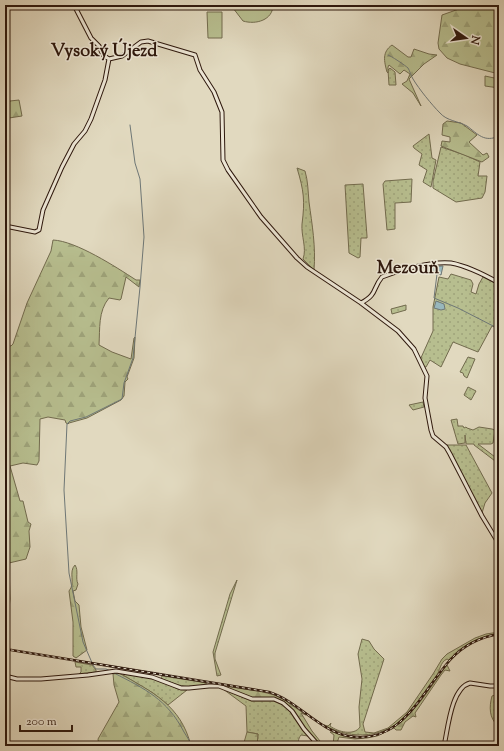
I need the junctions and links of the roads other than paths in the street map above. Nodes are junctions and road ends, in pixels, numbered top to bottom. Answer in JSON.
{"nodes":[{"id":1,"x":74,"y":5,"type":"edge"},
{"id":2,"x":109,"y":59,"type":"junction"},
{"id":3,"x":5,"y":226,"type":"edge"},
{"id":4,"x":499,"y":283,"type":"edge"},
{"id":5,"x":361,"y":303,"type":"junction"},
{"id":6,"x":499,"y":544,"type":"edge"},
{"id":7,"x":5,"y":676,"type":"edge"},
{"id":8,"x":499,"y":686,"type":"edge"},
{"id":9,"x":319,"y":746,"type":"edge"},
{"id":10,"x":444,"y":746,"type":"edge"}],
"edges":[{"from":1,"to":2,"type":"street"},
{"from":2,"to":3,"type":"street"},
{"from":2,"to":5,"type":"street"},
{"from":4,"to":5,"type":"street"},
{"from":5,"to":6,"type":"street"},
{"from":7,"to":9,"type":"street"},
{"from":8,"to":10,"type":"street"}]}
